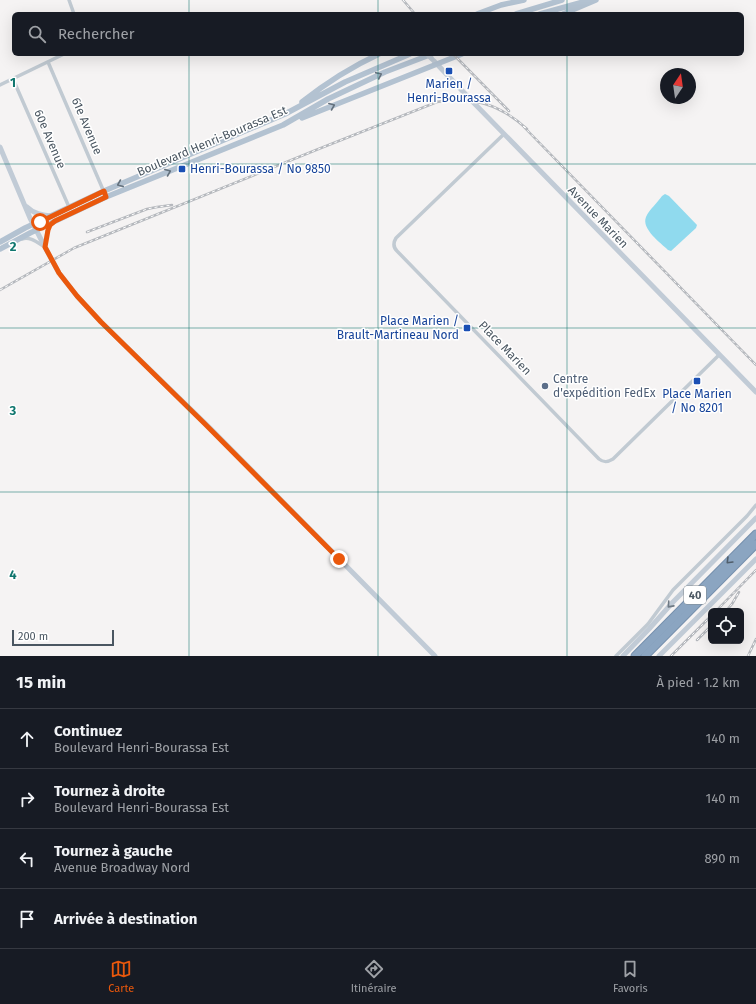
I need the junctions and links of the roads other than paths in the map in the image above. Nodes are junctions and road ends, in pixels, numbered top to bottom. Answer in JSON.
{"nodes":[{"id":1,"x":69,"y":0,"type":"edge"},
{"id":2,"x":524,"y":0,"type":"edge"},
{"id":3,"x":562,"y":0,"type":"edge"},
{"id":4,"x":590,"y":0,"type":"edge"},
{"id":5,"x":596,"y":0,"type":"edge"},
{"id":6,"x":73,"y":12,"type":"edge"},
{"id":7,"x":483,"y":12,"type":"edge"},
{"id":8,"x":523,"y":12,"type":"edge"},
{"id":9,"x":547,"y":12,"type":"edge"},
{"id":10,"x":568,"y":12,"type":"edge"},
{"id":11,"x":60,"y":56,"type":"edge"},
{"id":12,"x":374,"y":56,"type":"edge"},
{"id":13,"x":405,"y":56,"type":"edge"},
{"id":14,"x":457,"y":56,"type":"edge"},
{"id":15,"x":432,"y":57,"type":"edge"},
{"id":16,"x":48,"y":62,"type":"junction"},
{"id":17,"x":437,"y":64,"type":"junction"},
{"id":18,"x":13,"y":79,"type":"junction"},
{"id":19,"x":0,"y":85,"type":"edge"},
{"id":20,"x":286,"y":114,"type":"junction"},
{"id":21,"x":283,"y":125,"type":"junction"},
{"id":22,"x":504,"y":134,"type":"junction"},
{"id":23,"x":0,"y":147,"type":"edge"},
{"id":24,"x":104,"y":191,"type":"junction"},
{"id":25,"x":106,"y":197,"type":"junction"},
{"id":26,"x":24,"y":204,"type":"junction"},
{"id":27,"x":69,"y":207,"type":"junction"},
{"id":28,"x":53,"y":218,"type":"junction"},
{"id":29,"x":33,"y":224,"type":"junction"},
{"id":30,"x":36,"y":230,"type":"junction"},
{"id":31,"x":0,"y":242,"type":"edge"},
{"id":32,"x":8,"y":244,"type":"junction"},
{"id":33,"x":45,"y":247,"type":"junction"},
{"id":34,"x":0,"y":249,"type":"edge"},
{"id":35,"x":719,"y":355,"type":"junction"},
{"id":36,"x":756,"y":392,"type":"edge"},
{"id":37,"x":756,"y":505,"type":"edge"},
{"id":38,"x":756,"y":518,"type":"edge"},
{"id":39,"x":756,"y":534,"type":"edge"},
{"id":40,"x":756,"y":544,"type":"edge"},
{"id":41,"x":756,"y":558,"type":"edge"},
{"id":42,"x":435,"y":656,"type":"edge"},
{"id":43,"x":616,"y":656,"type":"edge"},
{"id":44,"x":623,"y":656,"type":"edge"},
{"id":45,"x":635,"y":656,"type":"edge"},
{"id":46,"x":645,"y":656,"type":"edge"},
{"id":47,"x":659,"y":656,"type":"edge"}],
"edges":[{"from":1,"to":6,"type":"street"},
{"from":2,"to":7,"type":"main road"},
{"from":3,"to":8,"type":"main road"},
{"from":4,"to":9,"type":"main road"},
{"from":5,"to":10,"type":"main road"},
{"from":11,"to":16,"type":"street"},
{"from":12,"to":20,"type":"main road"},
{"from":13,"to":20,"type":"main road","name":"Boulevard Henri-Bourassa Est"},
{"from":14,"to":17,"type":"main road"},
{"from":15,"to":17,"type":"street","name":"Avenue Marien"},
{"from":21,"to":15,"type":"main road","name":"Boulevard Henri-Bourassa Est","one_way":true},
{"from":16,"to":18,"type":"street"},
{"from":16,"to":24,"type":"street","name":"61e Avenue"},
{"from":21,"to":17,"type":"main road","one_way":true},
{"from":17,"to":22,"type":"street","name":"Avenue Marien"},
{"from":18,"to":19,"type":"street"},
{"from":18,"to":27,"type":"street","name":"60e Avenue"},
{"from":20,"to":24,"type":"main road","name":"Boulevard Henri-Bourassa Est","one_way":true},
{"from":25,"to":21,"type":"main road","name":"Boulevard Henri-Bourassa Est","one_way":true},
{"from":22,"to":35,"type":"street","name":"Avenue Marien"},
{"from":22,"to":35,"type":"street","name":"Place Marien"},
{"from":23,"to":26,"type":"street"},
{"from":24,"to":25,"type":"street","name":"61e Avenue"},
{"from":24,"to":27,"type":"main road","name":"Boulevard Henri-Bourassa Est"},
{"from":25,"to":28,"type":"main road","name":"Boulevard Henri-Bourassa Est"},
{"from":26,"to":28,"type":"street"},
{"from":26,"to":29,"type":"street"},
{"from":27,"to":28,"type":"main road","name":"Boulevard Henri-Bourassa Est"},
{"from":28,"to":29,"type":"main road","name":"Boulevard Henri-Bourassa Est"},
{"from":28,"to":30,"type":"main road","name":"Boulevard Henri-Bourassa Est"},
{"from":28,"to":33,"type":"street"},
{"from":29,"to":30,"type":"street"},
{"from":29,"to":31,"type":"main road","name":"Boulevard Henri-Bourassa Est"},
{"from":30,"to":32,"type":"main road","name":"Boulevard Henri-Bourassa Est"},
{"from":30,"to":33,"type":"street"},
{"from":32,"to":33,"type":"street"},
{"from":32,"to":34,"type":"main road","name":"Boulevard Henri-Bourassa Est"},
{"from":33,"to":42,"type":"street"},
{"from":35,"to":36,"type":"street","name":"Avenue Marien"},
{"from":37,"to":43,"type":"street"},
{"from":38,"to":44,"type":"street","one_way":true},
{"from":39,"to":45,"type":"highway","number":"40","one_way":true},
{"from":40,"to":46,"type":"highway","number":"40"},
{"from":41,"to":47,"type":"street"}]}
